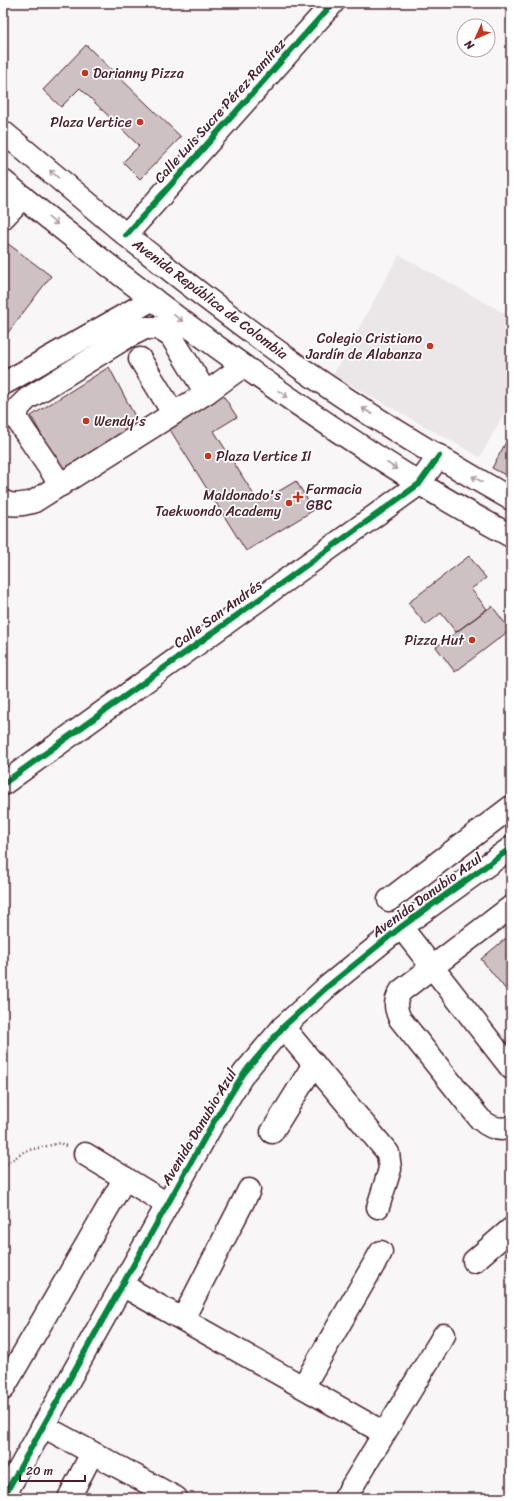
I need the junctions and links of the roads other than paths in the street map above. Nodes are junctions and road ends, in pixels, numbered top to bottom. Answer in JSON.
{"nodes":[{"id":1,"x":332,"y":3,"type":"edge"},
{"id":2,"x":3,"y":132,"type":"edge"},
{"id":3,"x":3,"y":181,"type":"edge"},
{"id":4,"x":22,"y":197,"type":"junction"},
{"id":5,"x":3,"y":218,"type":"edge"},
{"id":6,"x":126,"y":235,"type":"junction"},
{"id":7,"x":153,"y":299,"type":"junction"},
{"id":8,"x":140,"y":358,"type":"dead end"},
{"id":9,"x":243,"y":366,"type":"junction"},
{"id":10,"x":3,"y":384,"type":"edge"},
{"id":11,"x":206,"y":393,"type":"junction"},
{"id":12,"x":173,"y":413,"type":"junction"},
{"id":13,"x":439,"y":456,"type":"junction"},
{"id":14,"x":419,"y":484,"type":"junction"},
{"id":15,"x":61,"y":485,"type":"junction"},
{"id":16,"x":511,"y":498,"type":"edge"},
{"id":17,"x":3,"y":501,"type":"edge"},
{"id":18,"x":511,"y":536,"type":"edge"},
{"id":19,"x":3,"y":784,"type":"edge"},
{"id":20,"x":511,"y":807,"type":"edge"},
{"id":21,"x":511,"y":848,"type":"edge"},
{"id":22,"x":389,"y":900,"type":"dead end"},
{"id":23,"x":511,"y":907,"type":"edge"},
{"id":24,"x":401,"y":927,"type":"junction"},
{"id":25,"x":432,"y":966,"type":"junction"},
{"id":26,"x":283,"y":1026,"type":"junction"},
{"id":27,"x":314,"y":1064,"type":"junction"},
{"id":28,"x":511,"y":1068,"type":"edge"},
{"id":29,"x":511,"y":1127,"type":"edge"},
{"id":30,"x":272,"y":1132,"type":"dead end"},
{"id":31,"x":85,"y":1154,"type":"road end"},
{"id":32,"x":125,"y":1178,"type":"junction"},
{"id":33,"x":249,"y":1190,"type":"dead end"},
{"id":34,"x":167,"y":1204,"type":"junction"},
{"id":35,"x":378,"y":1207,"type":"dead end"},
{"id":36,"x":511,"y":1229,"type":"edge"},
{"id":37,"x":381,"y":1252,"type":"dead end"},
{"id":38,"x":474,"y":1261,"type":"dead end"},
{"id":39,"x":122,"y":1285,"type":"junction"},
{"id":40,"x":183,"y":1319,"type":"junction"},
{"id":41,"x":444,"y":1334,"type":"dead end"},
{"id":42,"x":303,"y":1387,"type":"junction"},
{"id":43,"x":3,"y":1389,"type":"edge"},
{"id":44,"x":43,"y":1426,"type":"junction"},
{"id":45,"x":384,"y":1433,"type":"junction"},
{"id":46,"x":92,"y":1453,"type":"junction"},
{"id":47,"x":3,"y":1498,"type":"edge"},
{"id":48,"x":69,"y":1498,"type":"edge"},
{"id":49,"x":176,"y":1498,"type":"edge"},
{"id":50,"x":345,"y":1498,"type":"edge"}],
"edges":[{"from":1,"to":6,"type":"street","name":"Calle Luis Sucre Pérez Ramírez"},
{"from":6,"to":2,"type":"street","name":"Avenida República de Colombia","one_way":true},
{"from":3,"to":4,"type":"street"},
{"from":4,"to":5,"type":"street"},
{"from":4,"to":7,"type":"street","one_way":true},
{"from":13,"to":6,"type":"street","name":"Avenida República de Colombia","one_way":true},
{"from":7,"to":9,"type":"street","one_way":true},
{"from":7,"to":10,"type":"street"},
{"from":8,"to":12,"type":"street"},
{"from":9,"to":11,"type":"street"},
{"from":9,"to":14,"type":"street","one_way":true},
{"from":11,"to":12,"type":"street"},
{"from":11,"to":15,"type":"street"},
{"from":12,"to":15,"type":"street"},
{"from":13,"to":14,"type":"street","name":"Calle San Andrés"},
{"from":16,"to":13,"type":"street","name":"Avenida República de Colombia","one_way":true},
{"from":14,"to":18,"type":"street"},
{"from":14,"to":19,"type":"street","name":"Calle San Andrés"},
{"from":15,"to":17,"type":"street"},
{"from":20,"to":22,"type":"street"},
{"from":21,"to":24,"type":"street","name":"Avenida Danubio Azul"},
{"from":23,"to":25,"type":"street"},
{"from":24,"to":25,"type":"street"},
{"from":24,"to":26,"type":"street","name":"Avenida Danubio Azul"},
{"from":25,"to":28,"type":"street"},
{"from":25,"to":29,"type":"street"},
{"from":26,"to":27,"type":"street"},
{"from":26,"to":34,"type":"street","name":"Avenida Danubio Azul"},
{"from":27,"to":30,"type":"street"},
{"from":27,"to":35,"type":"street"},
{"from":31,"to":32,"type":"street"},
{"from":32,"to":34,"type":"street"},
{"from":32,"to":43,"type":"street"},
{"from":33,"to":40,"type":"street"},
{"from":34,"to":39,"type":"street","name":"Avenida Danubio Azul"},
{"from":36,"to":38,"type":"street"},
{"from":37,"to":42,"type":"street"},
{"from":39,"to":40,"type":"street"},
{"from":39,"to":44,"type":"street","name":"Avenida Danubio Azul"},
{"from":40,"to":42,"type":"street"},
{"from":41,"to":45,"type":"street"},
{"from":42,"to":45,"type":"street"},
{"from":44,"to":46,"type":"street"},
{"from":44,"to":47,"type":"street","name":"Avenida Danubio Azul"},
{"from":45,"to":50,"type":"street"},
{"from":46,"to":48,"type":"street"},
{"from":46,"to":49,"type":"street"}]}
